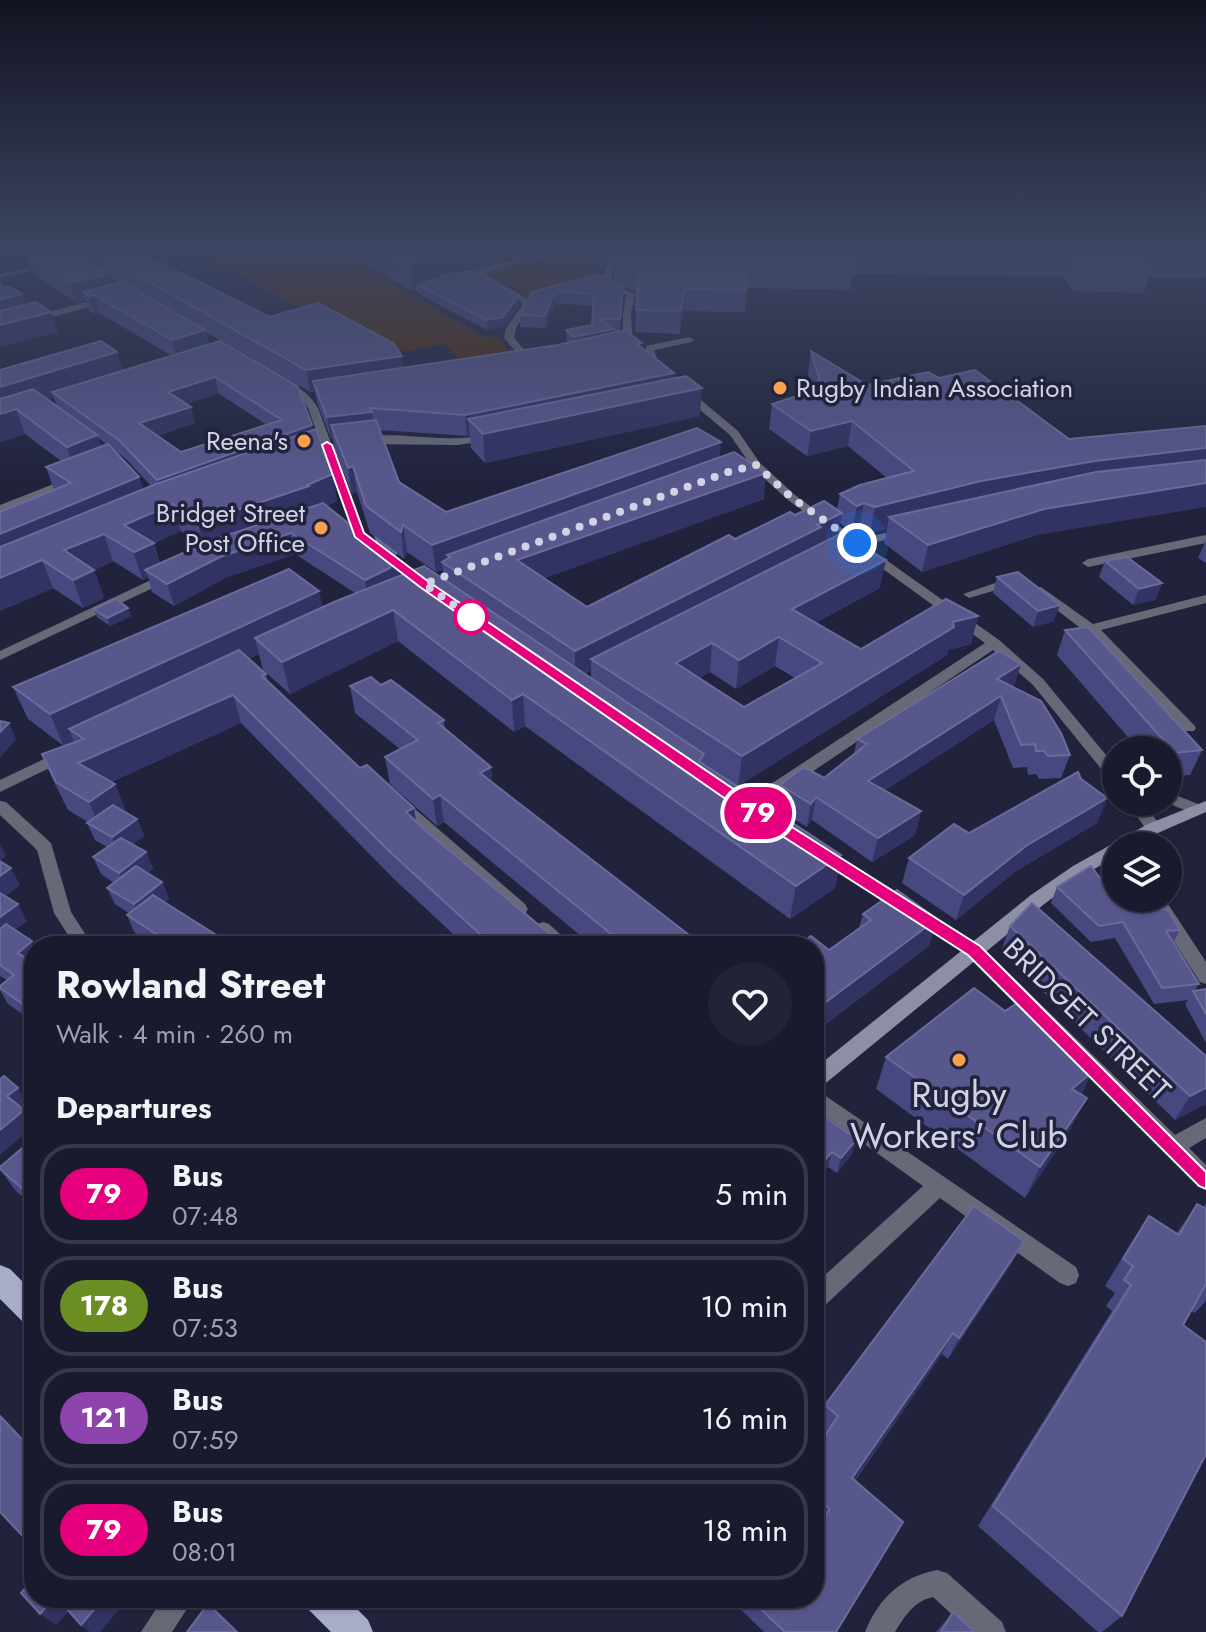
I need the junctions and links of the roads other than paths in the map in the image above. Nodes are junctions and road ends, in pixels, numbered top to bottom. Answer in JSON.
{"nodes":[{"id":1,"x":514,"y":324,"type":"edge"},
{"id":2,"x":626,"y":324,"type":"edge"},
{"id":3,"x":689,"y":340,"type":"dead end"},
{"id":4,"x":649,"y":348,"type":"junction"},
{"id":5,"x":546,"y":362,"type":"edge"},
{"id":6,"x":531,"y":363,"type":"junction"},
{"id":7,"x":516,"y":366,"type":"edge"},
{"id":8,"x":268,"y":376,"type":"edge"},
{"id":9,"x":322,"y":395,"type":"edge"},
{"id":10,"x":691,"y":397,"type":"junction"},
{"id":11,"x":307,"y":398,"type":"junction"},
{"id":12,"x":676,"y":400,"type":"edge"},
{"id":13,"x":497,"y":437,"type":"edge"},
{"id":14,"x":321,"y":448,"type":"junction"},
{"id":15,"x":756,"y":465,"type":"junction"},
{"id":16,"x":738,"y":470,"type":"edge"},
{"id":17,"x":80,"y":477,"type":"edge"},
{"id":18,"x":0,"y":509,"type":"edge"},
{"id":19,"x":349,"y":509,"type":"junction"},
{"id":20,"x":335,"y":513,"type":"edge"},
{"id":21,"x":916,"y":528,"type":"edge"},
{"id":22,"x":1206,"y":539,"type":"edge"},
{"id":23,"x":857,"y":543,"type":"junction"},
{"id":24,"x":842,"y":550,"type":"edge"},
{"id":25,"x":1125,"y":554,"type":"junction"},
{"id":26,"x":858,"y":561,"type":"edge"},
{"id":27,"x":1088,"y":563,"type":"dead end"},
{"id":28,"x":178,"y":571,"type":"edge"},
{"id":29,"x":1143,"y":571,"type":"edge"},
{"id":30,"x":428,"y":587,"type":"edge"},
{"id":31,"x":969,"y":594,"type":"dead end"},
{"id":32,"x":1206,"y":599,"type":"edge"},
{"id":33,"x":1091,"y":629,"type":"junction"},
{"id":34,"x":994,"y":643,"type":"junction"},
{"id":35,"x":0,"y":656,"type":"edge"},
{"id":36,"x":1189,"y":728,"type":"dead end"},
{"id":37,"x":80,"y":747,"type":"edge"},
{"id":38,"x":1102,"y":758,"type":"edge"},
{"id":39,"x":0,"y":787,"type":"edge"},
{"id":40,"x":387,"y":794,"type":"edge"},
{"id":41,"x":1182,"y":802,"type":"edge"},
{"id":42,"x":0,"y":806,"type":"edge"},
{"id":43,"x":748,"y":807,"type":"edge"},
{"id":44,"x":1202,"y":808,"type":"edge"},
{"id":45,"x":1145,"y":816,"type":"edge"},
{"id":46,"x":1154,"y":828,"type":"junction"},
{"id":47,"x":1147,"y":832,"type":"edge"},
{"id":48,"x":812,"y":846,"type":"edge"},
{"id":49,"x":1102,"y":859,"type":"edge"},
{"id":50,"x":1164,"y":912,"type":"edge"},
{"id":51,"x":78,"y":936,"type":"edge"},
{"id":52,"x":552,"y":936,"type":"edge"},
{"id":53,"x":974,"y":950,"type":"junction"},
{"id":54,"x":1206,"y":977,"type":"edge"},
{"id":55,"x":824,"y":1073,"type":"edge"},
{"id":56,"x":824,"y":1104,"type":"edge"},
{"id":57,"x":1206,"y":1127,"type":"edge"},
{"id":58,"x":1174,"y":1146,"type":"junction"},
{"id":59,"x":1206,"y":1179,"type":"edge"},
{"id":60,"x":938,"y":1186,"type":"junction"},
{"id":61,"x":1068,"y":1275,"type":"dead end"},
{"id":62,"x":0,"y":1279,"type":"edge"},
{"id":63,"x":824,"y":1291,"type":"edge"},
{"id":64,"x":24,"y":1303,"type":"edge"},
{"id":65,"x":173,"y":1608,"type":"edge"},
{"id":66,"x":331,"y":1608,"type":"edge"},
{"id":67,"x":155,"y":1632,"type":"edge"},
{"id":68,"x":356,"y":1632,"type":"edge"},
{"id":69,"x":879,"y":1632,"type":"edge"},
{"id":70,"x":992,"y":1632,"type":"edge"}],
"edges":[{"from":1,"to":6,"type":"street"},
{"from":2,"to":4,"type":"street"},
{"from":3,"to":4,"type":"street"},
{"from":4,"to":10,"type":"street"},
{"from":5,"to":6,"type":"street"},
{"from":6,"to":7,"type":"street"},
{"from":8,"to":11,"type":"street"},
{"from":9,"to":11,"type":"street"},
{"from":10,"to":12,"type":"street"},
{"from":10,"to":15,"type":"street"},
{"from":11,"to":14,"type":"street"},
{"from":13,"to":14,"type":"street"},
{"from":14,"to":19,"type":"street"},
{"from":15,"to":16,"type":"street"},
{"from":15,"to":23,"type":"street"},
{"from":17,"to":18,"type":"street"},
{"from":19,"to":20,"type":"street"},
{"from":19,"to":30,"type":"street"},
{"from":21,"to":23,"type":"street"},
{"from":22,"to":25,"type":"street"},
{"from":23,"to":34,"type":"street"},
{"from":24,"to":26,"type":"street"},
{"from":25,"to":27,"type":"street"},
{"from":25,"to":29,"type":"street"},
{"from":28,"to":35,"type":"street"},
{"from":31,"to":33,"type":"street"},
{"from":32,"to":33,"type":"street"},
{"from":33,"to":36,"type":"street"},
{"from":34,"to":38,"type":"street"},
{"from":34,"to":43,"type":"street"},
{"from":37,"to":39,"type":"street"},
{"from":40,"to":52,"type":"street"},
{"from":41,"to":44,"type":"street"},
{"from":42,"to":51,"type":"street"},
{"from":44,"to":46,"type":"street"},
{"from":45,"to":46,"type":"street"},
{"from":46,"to":47,"type":"street"},
{"from":48,"to":53,"type":"street","name":"BRIDGET STREET"},
{"from":49,"to":53,"type":"street"},
{"from":50,"to":54,"type":"street"},
{"from":53,"to":55,"type":"street"},
{"from":53,"to":58,"type":"street","name":"BRIDGET STREET"},
{"from":56,"to":60,"type":"street"},
{"from":57,"to":58,"type":"street"},
{"from":58,"to":59,"type":"street","name":"BRIDGET STREET"},
{"from":60,"to":61,"type":"street"},
{"from":60,"to":63,"type":"street"},
{"from":62,"to":64,"type":"main road"},
{"from":65,"to":67,"type":"street"},
{"from":66,"to":68,"type":"main road"},
{"from":69,"to":70,"type":"street"}]}
